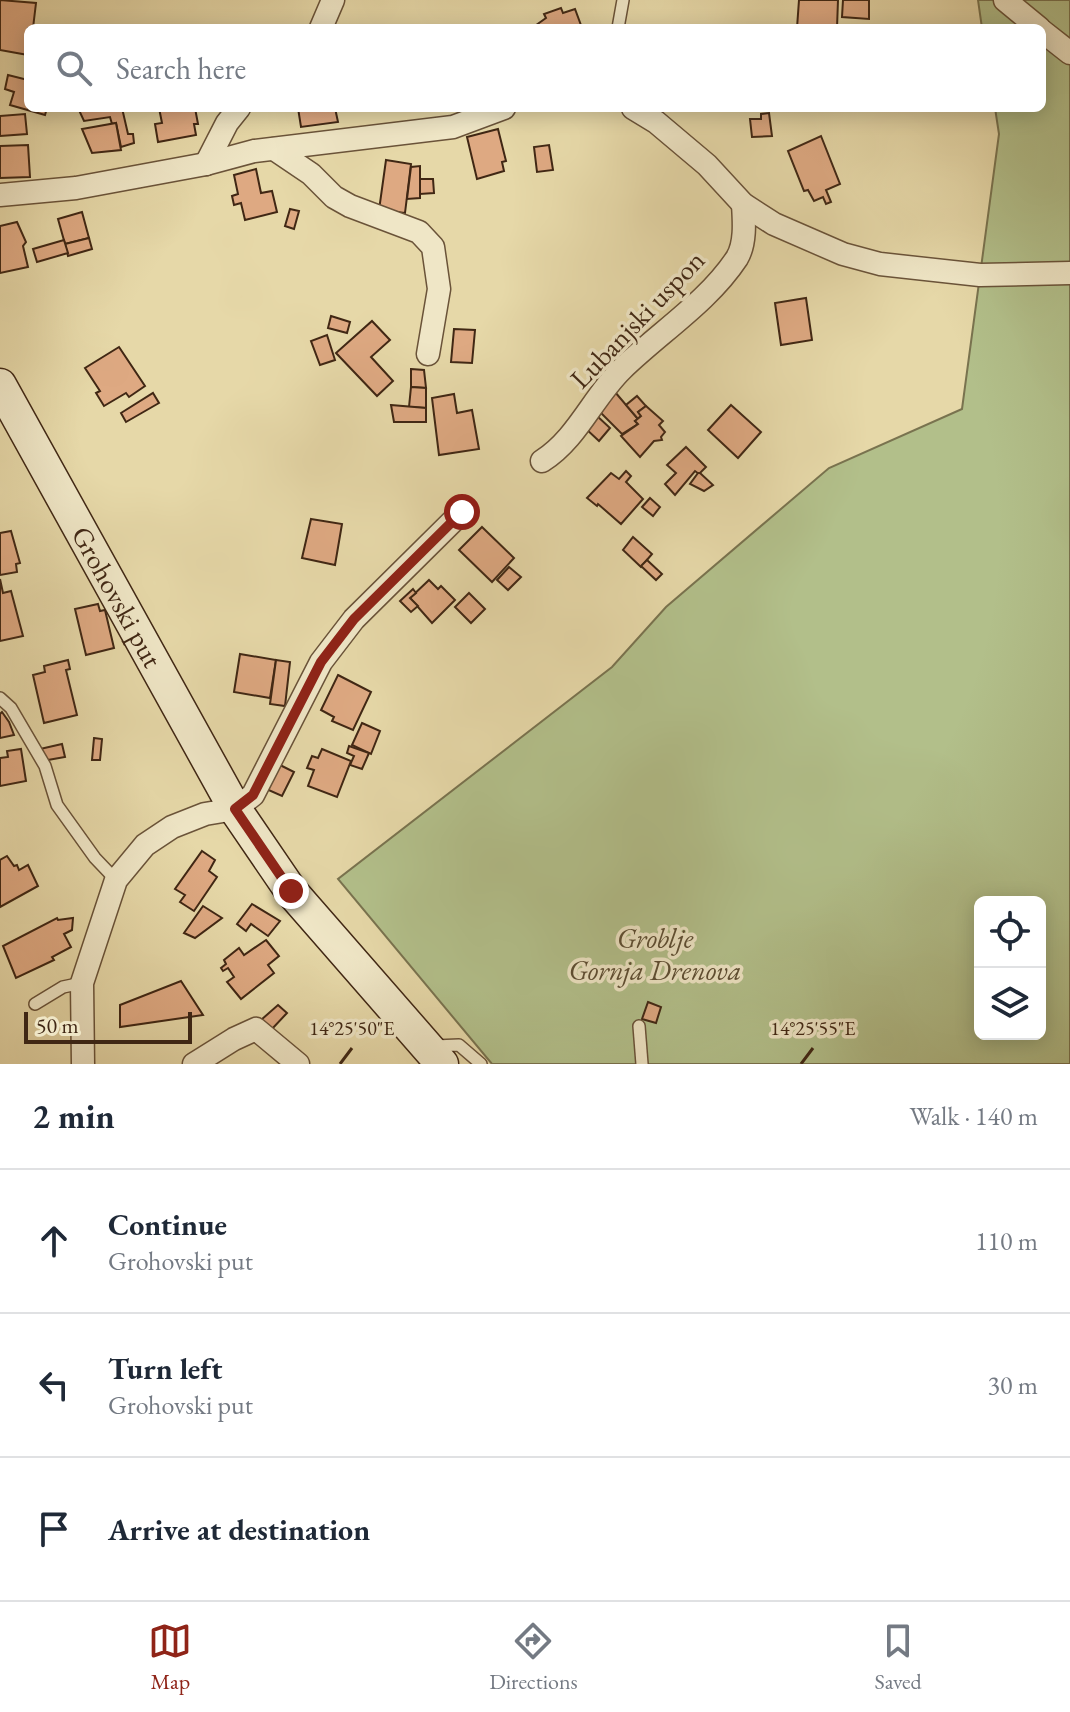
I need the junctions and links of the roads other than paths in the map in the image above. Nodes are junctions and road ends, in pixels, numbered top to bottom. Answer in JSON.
{"nodes":[{"id":1,"x":333,"y":0,"type":"edge"},
{"id":2,"x":623,"y":0,"type":"edge"},
{"id":3,"x":1005,"y":0,"type":"edge"},
{"id":4,"x":323,"y":24,"type":"edge"},
{"id":5,"x":619,"y":24,"type":"edge"},
{"id":6,"x":1034,"y":24,"type":"edge"},
{"id":7,"x":1046,"y":34,"type":"edge"},
{"id":8,"x":1070,"y":53,"type":"edge"},
{"id":9,"x":236,"y":112,"type":"edge"},
{"id":10,"x":493,"y":112,"type":"edge"},
{"id":11,"x":640,"y":112,"type":"edge"},
{"id":12,"x":274,"y":149,"type":"junction"},
{"id":13,"x":206,"y":164,"type":"junction"},
{"id":14,"x":0,"y":195,"type":"edge"},
{"id":15,"x":743,"y":204,"type":"junction"},
{"id":16,"x":1070,"y":273,"type":"edge"},
{"id":17,"x":428,"y":354,"type":"dead end"},
{"id":18,"x":0,"y":385,"type":"edge"},
{"id":19,"x":542,"y":461,"type":"dead end"},
{"id":20,"x":462,"y":512,"type":"dead end"},
{"id":21,"x":0,"y":698,"type":"edge"},
{"id":22,"x":235,"y":809,"type":"junction"},
{"id":23,"x":116,"y":880,"type":"junction"},
{"id":24,"x":82,"y":983,"type":"junction"},
{"id":25,"x":35,"y":1004,"type":"dead end"},
{"id":26,"x":639,"y":1026,"type":"dead end"},
{"id":27,"x":434,"y":1055,"type":"edge"},
{"id":28,"x":83,"y":1064,"type":"edge"},
{"id":29,"x":194,"y":1064,"type":"edge"},
{"id":30,"x":298,"y":1064,"type":"edge"},
{"id":31,"x":481,"y":1064,"type":"edge"},
{"id":32,"x":642,"y":1064,"type":"edge"}],
"edges":[{"from":1,"to":4,"type":"street"},
{"from":2,"to":5,"type":"lane"},
{"from":3,"to":6,"type":"street"},
{"from":7,"to":8,"type":"street"},
{"from":9,"to":13,"type":"street"},
{"from":10,"to":12,"type":"street"},
{"from":11,"to":15,"type":"street"},
{"from":12,"to":13,"type":"street"},
{"from":12,"to":17,"type":"street"},
{"from":13,"to":14,"type":"street"},
{"from":15,"to":16,"type":"street"},
{"from":15,"to":19,"type":"street","name":"Lubanjski uspon"},
{"from":18,"to":22,"type":"main road","name":"Grohovski put"},
{"from":20,"to":22,"type":"street"},
{"from":21,"to":23,"type":"lane"},
{"from":22,"to":23,"type":"street"},
{"from":22,"to":27,"type":"main road","name":"Grohovski put"},
{"from":23,"to":24,"type":"street"},
{"from":24,"to":25,"type":"lane"},
{"from":24,"to":28,"type":"street"},
{"from":26,"to":32,"type":"lane"},
{"from":27,"to":31,"type":"lane"},
{"from":29,"to":30,"type":"street"}]}
